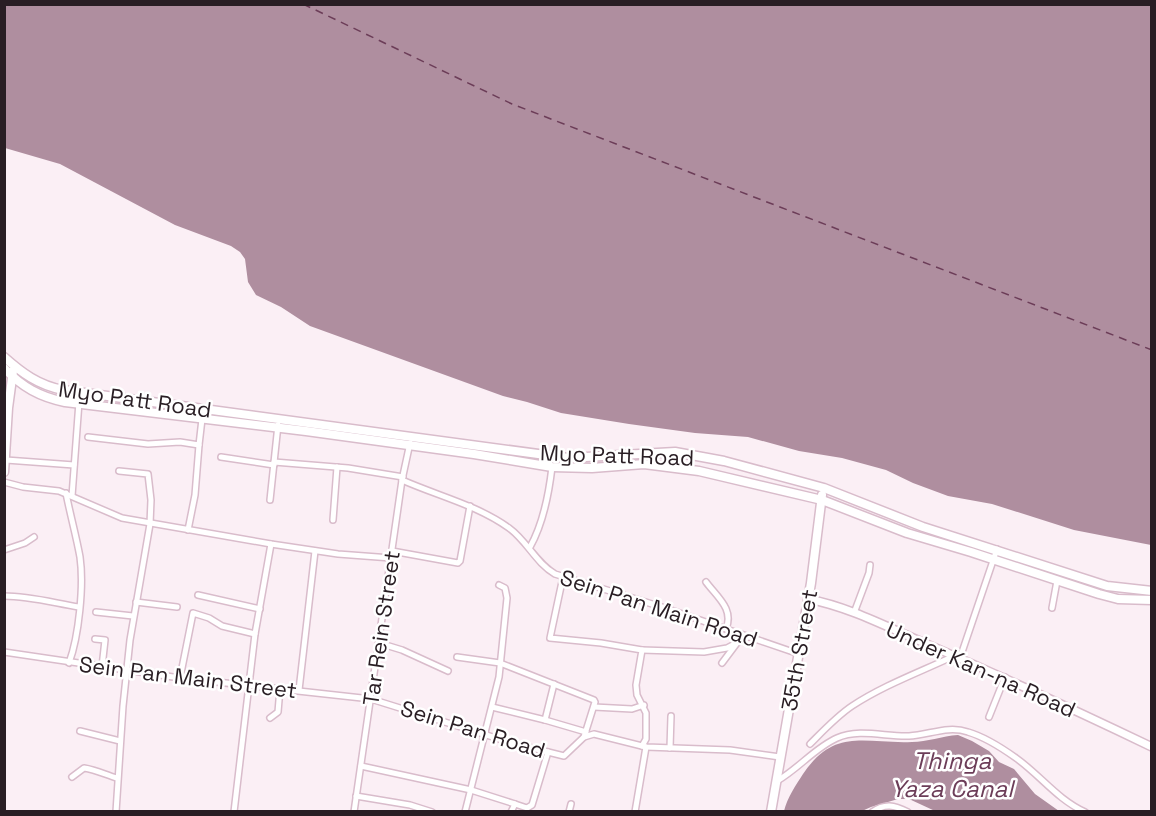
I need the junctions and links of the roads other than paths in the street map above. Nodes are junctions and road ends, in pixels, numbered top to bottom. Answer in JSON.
{"nodes":[{"id":1,"x":4,"y":357,"type":"edge"},
{"id":2,"x":10,"y":370,"type":"edge"},
{"id":3,"x":135,"y":399,"type":"junction"},
{"id":4,"x":79,"y":402,"type":"junction"},
{"id":5,"x":6,"y":405,"type":"edge"},
{"id":6,"x":135,"y":409,"type":"junction"},
{"id":7,"x":202,"y":419,"type":"junction"},
{"id":8,"x":279,"y":423,"type":"junction"},
{"id":9,"x":88,"y":437,"type":"dead end"},
{"id":10,"x":410,"y":440,"type":"junction"},
{"id":11,"x":199,"y":446,"type":"junction"},
{"id":12,"x":221,"y":457,"type":"dead end"},
{"id":13,"x":568,"y":458,"type":"junction"},
{"id":14,"x":6,"y":460,"type":"junction"},
{"id":15,"x":274,"y":464,"type":"junction"},
{"id":16,"x":74,"y":465,"type":"junction"},
{"id":17,"x":337,"y":467,"type":"junction"},
{"id":18,"x":552,"y":467,"type":"junction"},
{"id":19,"x":567,"y":468,"type":"junction"},
{"id":20,"x":119,"y":471,"type":"dead end"},
{"id":21,"x":4,"y":472,"type":"edge"},
{"id":22,"x":403,"y":479,"type":"junction"},
{"id":23,"x":4,"y":482,"type":"edge"},
{"id":24,"x":824,"y":488,"type":"junction"},
{"id":25,"x":69,"y":494,"type":"junction"},
{"id":26,"x":270,"y":500,"type":"dead end"},
{"id":27,"x":822,"y":500,"type":"junction"},
{"id":28,"x":470,"y":507,"type":"junction"},
{"id":29,"x":333,"y":520,"type":"dead end"},
{"id":30,"x":150,"y":524,"type":"junction"},
{"id":31,"x":188,"y":530,"type":"junction"},
{"id":32,"x":34,"y":537,"type":"dead end"},
{"id":33,"x":271,"y":544,"type":"junction"},
{"id":34,"x":530,"y":547,"type":"junction"},
{"id":35,"x":997,"y":549,"type":"junction"},
{"id":36,"x":4,"y":550,"type":"edge"},
{"id":37,"x":315,"y":551,"type":"junction"},
{"id":38,"x":392,"y":555,"type":"junction"},
{"id":39,"x":994,"y":560,"type":"junction"},
{"id":40,"x":870,"y":565,"type":"dead end"},
{"id":41,"x":563,"y":578,"type":"junction"},
{"id":42,"x":1057,"y":581,"type":"junction"},
{"id":43,"x":706,"y":582,"type":"dead end"},
{"id":44,"x":499,"y":585,"type":"dead end"},
{"id":45,"x":1113,"y":588,"type":"junction"},
{"id":46,"x":1152,"y":591,"type":"edge"},
{"id":47,"x":198,"y":595,"type":"dead end"},
{"id":48,"x":4,"y":596,"type":"edge"},
{"id":49,"x":1111,"y":597,"type":"junction"},
{"id":50,"x":808,"y":599,"type":"junction"},
{"id":51,"x":1152,"y":600,"type":"edge"},
{"id":52,"x":136,"y":602,"type":"junction"},
{"id":53,"x":79,"y":607,"type":"junction"},
{"id":54,"x":177,"y":607,"type":"dead end"},
{"id":55,"x":1052,"y":608,"type":"dead end"},
{"id":56,"x":260,"y":609,"type":"junction"},
{"id":57,"x":96,"y":612,"type":"dead end"},
{"id":58,"x":854,"y":613,"type":"junction"},
{"id":59,"x":133,"y":616,"type":"junction"},
{"id":60,"x":726,"y":629,"type":"junction"},
{"id":61,"x":255,"y":634,"type":"junction"},
{"id":62,"x":748,"y":637,"type":"junction"},
{"id":63,"x":95,"y":639,"type":"dead end"},
{"id":64,"x":738,"y":642,"type":"junction"},
{"id":65,"x":379,"y":643,"type":"junction"},
{"id":66,"x":642,"y":650,"type":"junction"},
{"id":67,"x":4,"y":652,"type":"edge"},
{"id":68,"x":799,"y":654,"type":"junction"},
{"id":69,"x":456,"y":657,"type":"dead end"},
{"id":70,"x":957,"y":657,"type":"junction"},
{"id":71,"x":69,"y":663,"type":"junction"},
{"id":72,"x":500,"y":663,"type":"junction"},
{"id":73,"x":722,"y":663,"type":"dead end"},
{"id":74,"x":102,"y":667,"type":"junction"},
{"id":75,"x":127,"y":671,"type":"junction"},
{"id":76,"x":448,"y":671,"type":"dead end"},
{"id":77,"x":1005,"y":677,"type":"junction"},
{"id":78,"x":180,"y":678,"type":"junction"},
{"id":79,"x":554,"y":684,"type":"junction"},
{"id":80,"x":250,"y":685,"type":"junction"},
{"id":81,"x":280,"y":688,"type":"junction"},
{"id":82,"x":299,"y":690,"type":"junction"},
{"id":83,"x":371,"y":699,"type":"junction"},
{"id":84,"x":644,"y":705,"type":"junction"},
{"id":85,"x":492,"y":707,"type":"junction"},
{"id":86,"x":594,"y":707,"type":"junction"},
{"id":87,"x":670,"y":716,"type":"dead end"},
{"id":88,"x":989,"y":717,"type":"dead end"},
{"id":89,"x":270,"y":718,"type":"dead end"},
{"id":90,"x":545,"y":720,"type":"junction"},
{"id":91,"x":80,"y":731,"type":"dead end"},
{"id":92,"x":485,"y":734,"type":"junction"},
{"id":93,"x":585,"y":734,"type":"junction"},
{"id":94,"x":120,"y":741,"type":"junction"},
{"id":95,"x":810,"y":744,"type":"dead end"},
{"id":96,"x":644,"y":747,"type":"junction"},
{"id":97,"x":1152,"y":747,"type":"edge"},
{"id":98,"x":670,"y":748,"type":"junction"},
{"id":99,"x":548,"y":752,"type":"junction"},
{"id":100,"x":780,"y":757,"type":"junction"},
{"id":101,"x":361,"y":766,"type":"junction"},
{"id":102,"x":72,"y":777,"type":"dead end"},
{"id":103,"x":117,"y":778,"type":"junction"},
{"id":104,"x":776,"y":781,"type":"junction"},
{"id":105,"x":471,"y":790,"type":"junction"},
{"id":106,"x":356,"y":796,"type":"junction"},
{"id":107,"x":515,"y":804,"type":"junction"},
{"id":108,"x":571,"y":804,"type":"dead end"},
{"id":109,"x":116,"y":812,"type":"edge"},
{"id":110,"x":234,"y":812,"type":"edge"},
{"id":111,"x":354,"y":812,"type":"edge"},
{"id":112,"x":432,"y":812,"type":"edge"},
{"id":113,"x":465,"y":812,"type":"edge"},
{"id":114,"x":511,"y":812,"type":"edge"},
{"id":115,"x":569,"y":812,"type":"edge"},
{"id":116,"x":635,"y":812,"type":"edge"},
{"id":117,"x":771,"y":812,"type":"edge"},
{"id":118,"x":872,"y":812,"type":"edge"},
{"id":119,"x":908,"y":812,"type":"edge"},
{"id":120,"x":1085,"y":812,"type":"edge"}],
"edges":[{"from":1,"to":2,"type":"main road","name":"Myo Patt Road"},
{"from":2,"to":3,"type":"main road","name":"Myo Patt Road"},
{"from":2,"to":4,"type":"main road","name":"Myo Patt Road"},
{"from":2,"to":5,"type":"main road"},
{"from":3,"to":6,"type":"main road"},
{"from":3,"to":8,"type":"main road","name":"Myo Patt Road"},
{"from":4,"to":6,"type":"main road","name":"Myo Patt Road"},
{"from":4,"to":16,"type":"street"},
{"from":5,"to":14,"type":"main road"},
{"from":6,"to":7,"type":"main road","name":"Myo Patt Road"},
{"from":7,"to":8,"type":"main road","name":"Myo Patt Road"},
{"from":7,"to":11,"type":"street"},
{"from":8,"to":10,"type":"main road","name":"Myo Patt Road"},
{"from":8,"to":15,"type":"street"},
{"from":9,"to":11,"type":"street"},
{"from":10,"to":13,"type":"main road","name":"Myo Patt Road"},
{"from":10,"to":18,"type":"main road","name":"Myo Patt Road"},
{"from":10,"to":22,"type":"street","name":"Tar Rein Street"},
{"from":11,"to":31,"type":"street"},
{"from":12,"to":15,"type":"street","name":"Sein Pan Main Road"},
{"from":13,"to":19,"type":"main road"},
{"from":13,"to":24,"type":"main road","name":"Myo Patt Road"},
{"from":14,"to":16,"type":"street"},
{"from":14,"to":21,"type":"main road"},
{"from":15,"to":17,"type":"street","name":"Sein Pan Main Road"},
{"from":15,"to":26,"type":"street"},
{"from":16,"to":25,"type":"street"},
{"from":17,"to":22,"type":"street","name":"Sein Pan Main Road"},
{"from":17,"to":29,"type":"street"},
{"from":18,"to":19,"type":"main road","name":"Myo Patt Road"},
{"from":18,"to":34,"type":"street"},
{"from":19,"to":27,"type":"main road","name":"Myo Patt Road"},
{"from":20,"to":30,"type":"street"},
{"from":22,"to":28,"type":"street","name":"Sein Pan Main Road"},
{"from":22,"to":38,"type":"street","name":"Tar Rein Street"},
{"from":23,"to":25,"type":"street"},
{"from":24,"to":27,"type":"main road","name":"35th Street"},
{"from":24,"to":35,"type":"main road","name":"Myo Patt Road"},
{"from":25,"to":30,"type":"street"},
{"from":25,"to":53,"type":"street"},
{"from":27,"to":39,"type":"main road","name":"Myo Patt Road"},
{"from":27,"to":50,"type":"main road","name":"35th Street"},
{"from":28,"to":34,"type":"street","name":"Sein Pan Main Road"},
{"from":28,"to":38,"type":"street"},
{"from":30,"to":31,"type":"street"},
{"from":30,"to":52,"type":"street"},
{"from":31,"to":33,"type":"street"},
{"from":32,"to":36,"type":"street"},
{"from":33,"to":37,"type":"street"},
{"from":33,"to":56,"type":"street"},
{"from":34,"to":41,"type":"street","name":"Sein Pan Main Road"},
{"from":35,"to":39,"type":"street"},
{"from":35,"to":45,"type":"main road","name":"Myo Patt Road"},
{"from":37,"to":38,"type":"street"},
{"from":37,"to":82,"type":"street"},
{"from":38,"to":65,"type":"street","name":"Tar Rein Street"},
{"from":39,"to":42,"type":"main road","name":"Myo Patt Road"},
{"from":39,"to":70,"type":"street"},
{"from":40,"to":58,"type":"street"},
{"from":41,"to":60,"type":"street","name":"Sein Pan Main Road"},
{"from":41,"to":66,"type":"street"},
{"from":42,"to":49,"type":"main road","name":"Myo Patt Road"},
{"from":42,"to":55,"type":"street"},
{"from":43,"to":60,"type":"street"},
{"from":44,"to":72,"type":"street"},
{"from":45,"to":46,"type":"main road","name":"Myo Patt Road"},
{"from":45,"to":49,"type":"main road"},
{"from":47,"to":56,"type":"street"},
{"from":48,"to":53,"type":"street"},
{"from":49,"to":51,"type":"main road","name":"Myo Patt Road"},
{"from":50,"to":58,"type":"street","name":"Under Kan-na Road"},
{"from":50,"to":68,"type":"main road","name":"35th Street"},
{"from":52,"to":54,"type":"street"},
{"from":52,"to":59,"type":"street"},
{"from":53,"to":71,"type":"street"},
{"from":56,"to":61,"type":"street"},
{"from":57,"to":59,"type":"street"},
{"from":58,"to":70,"type":"street","name":"Under Kan-na Road"},
{"from":59,"to":75,"type":"street"},
{"from":60,"to":62,"type":"street","name":"Sein Pan Main Road"},
{"from":61,"to":78,"type":"street"},
{"from":61,"to":80,"type":"street"},
{"from":62,"to":64,"type":"street"},
{"from":62,"to":68,"type":"street","name":"Sein Pan Main Road"},
{"from":63,"to":74,"type":"street"},
{"from":64,"to":66,"type":"street"},
{"from":64,"to":73,"type":"street"},
{"from":65,"to":76,"type":"street"},
{"from":65,"to":83,"type":"street","name":"Tar Rein Street"},
{"from":66,"to":84,"type":"street"},
{"from":67,"to":71,"type":"street","name":"Sein Pan Main Street"},
{"from":68,"to":100,"type":"main road","name":"35th Street"},
{"from":69,"to":72,"type":"street"},
{"from":70,"to":77,"type":"street","name":"Under Kan-na Road"},
{"from":70,"to":95,"type":"street"},
{"from":71,"to":74,"type":"street","name":"Sein Pan Main Street"},
{"from":72,"to":79,"type":"street"},
{"from":72,"to":85,"type":"street"},
{"from":74,"to":75,"type":"street","name":"Sein Pan Main Street"},
{"from":75,"to":78,"type":"street","name":"Sein Pan Main Street"},
{"from":75,"to":94,"type":"street"},
{"from":77,"to":88,"type":"street"},
{"from":77,"to":97,"type":"street","name":"Under Kan-na Road"},
{"from":78,"to":80,"type":"street","name":"Sein Pan Main Street"},
{"from":79,"to":86,"type":"street"},
{"from":79,"to":90,"type":"street"},
{"from":80,"to":81,"type":"street","name":"Sein Pan Main Street"},
{"from":80,"to":110,"type":"street"},
{"from":81,"to":82,"type":"street","name":"Sein Pan Main Street"},
{"from":81,"to":89,"type":"street"},
{"from":82,"to":83,"type":"street","name":"Sein Pan Main Street"},
{"from":83,"to":92,"type":"street","name":"Sein Pan Road"},
{"from":83,"to":101,"type":"street","name":"Tar Rein Street"},
{"from":84,"to":86,"type":"street"},
{"from":84,"to":96,"type":"street"},
{"from":85,"to":90,"type":"street"},
{"from":85,"to":92,"type":"street"},
{"from":86,"to":93,"type":"street"},
{"from":87,"to":98,"type":"street"},
{"from":90,"to":93,"type":"street"},
{"from":91,"to":94,"type":"street"},
{"from":92,"to":99,"type":"street","name":"Sein Pan Road"},
{"from":92,"to":105,"type":"street"},
{"from":93,"to":96,"type":"street"},
{"from":93,"to":99,"type":"street","name":"Sein Pan Road"},
{"from":94,"to":103,"type":"street"},
{"from":96,"to":98,"type":"street"},
{"from":96,"to":116,"type":"street"},
{"from":98,"to":100,"type":"street"},
{"from":99,"to":107,"type":"street"},
{"from":100,"to":104,"type":"main road","name":"35th Street"},
{"from":101,"to":105,"type":"street"},
{"from":101,"to":106,"type":"street","name":"Tar Rein Street"},
{"from":102,"to":103,"type":"street"},
{"from":103,"to":109,"type":"street"},
{"from":104,"to":117,"type":"main road","name":"35th Street"},
{"from":104,"to":120,"type":"street"},
{"from":105,"to":107,"type":"street"},
{"from":105,"to":113,"type":"street"},
{"from":106,"to":111,"type":"street","name":"Tar Rein Street"},
{"from":106,"to":112,"type":"street"},
{"from":107,"to":114,"type":"street"},
{"from":108,"to":115,"type":"street"},
{"from":118,"to":119,"type":"street"}]}
